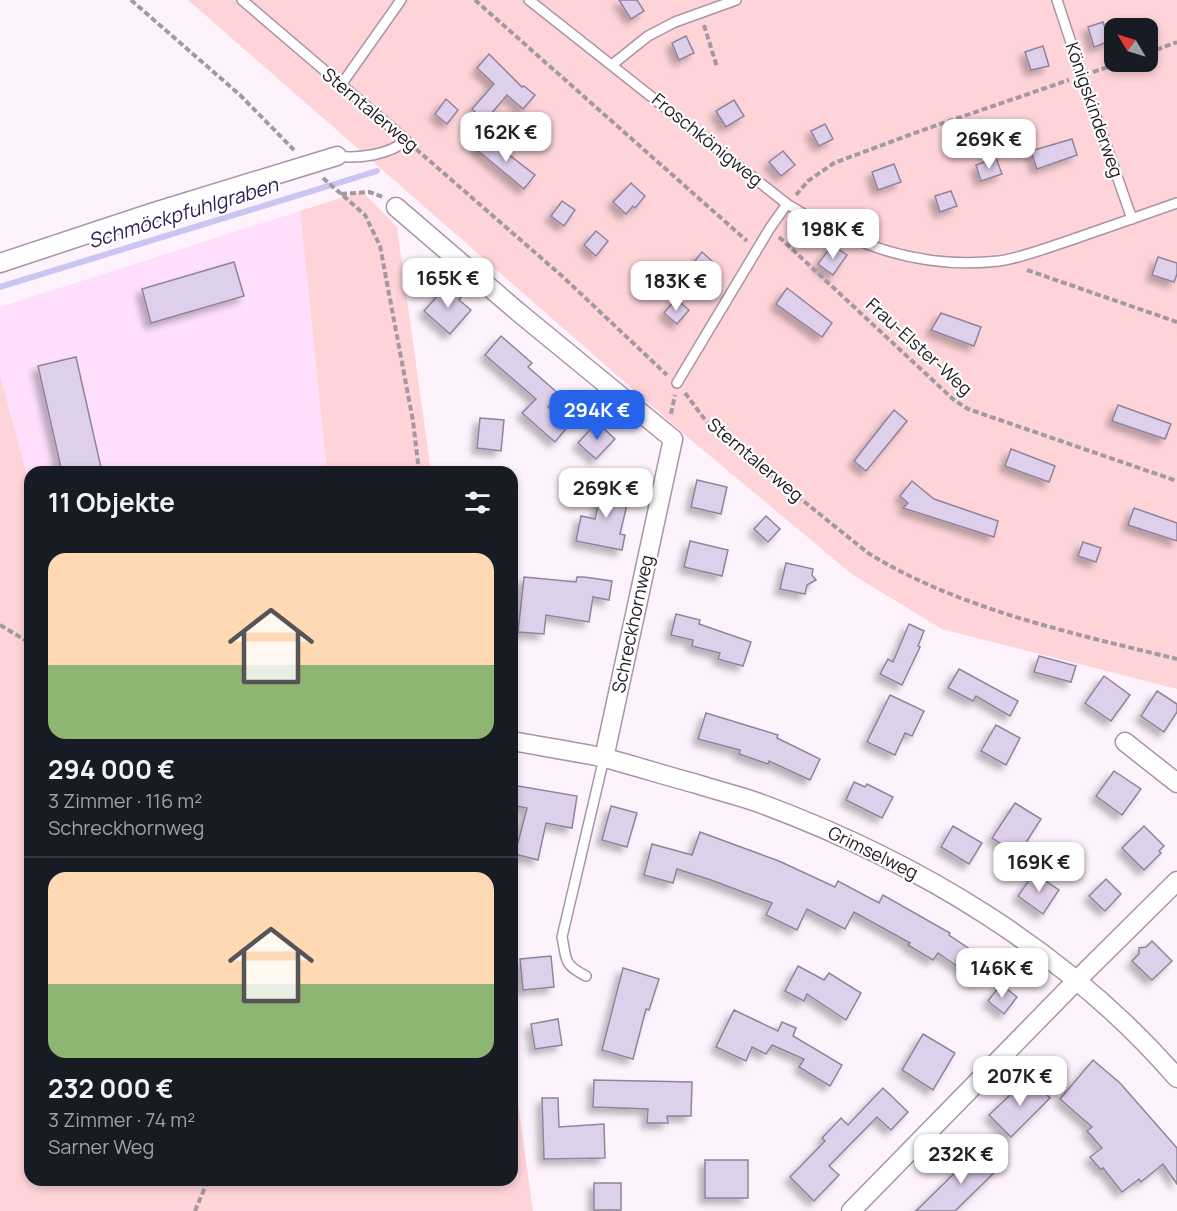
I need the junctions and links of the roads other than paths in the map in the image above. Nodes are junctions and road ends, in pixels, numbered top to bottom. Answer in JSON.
{"nodes":[{"id":1,"x":242,"y":0,"type":"edge"},
{"id":2,"x":401,"y":0,"type":"edge"},
{"id":3,"x":530,"y":0,"type":"edge"},
{"id":4,"x":736,"y":0,"type":"edge"},
{"id":5,"x":1057,"y":0,"type":"edge"},
{"id":6,"x":613,"y":64,"type":"junction"},
{"id":7,"x":341,"y":86,"type":"junction"},
{"id":8,"x":337,"y":156,"type":"joint"},
{"id":9,"x":1177,"y":203,"type":"edge"},
{"id":10,"x":788,"y":204,"type":"junction"},
{"id":11,"x":396,"y":207,"type":"road end"},
{"id":12,"x":1132,"y":219,"type":"junction"},
{"id":13,"x":0,"y":263,"type":"edge"},
{"id":14,"x":677,"y":383,"type":"road end"},
{"id":15,"x":518,"y":742,"type":"edge"},
{"id":16,"x":1125,"y":742,"type":"dead end"},
{"id":17,"x":604,"y":758,"type":"junction"},
{"id":18,"x":1177,"y":783,"type":"edge"},
{"id":19,"x":1177,"y":881,"type":"edge"},
{"id":20,"x":585,"y":976,"type":"dead end"},
{"id":21,"x":1077,"y":980,"type":"junction"},
{"id":22,"x":1177,"y":1078,"type":"edge"},
{"id":23,"x":850,"y":1211,"type":"edge"}],
"edges":[{"from":1,"to":7,"type":"lane","name":"Sterntalerweg"},
{"from":2,"to":7,"type":"lane"},
{"from":3,"to":6,"type":"lane","name":"Froschkönigweg"},
{"from":4,"to":6,"type":"lane"},
{"from":5,"to":12,"type":"lane","name":"Königskinderweg"},
{"from":6,"to":10,"type":"lane","name":"Froschkönigweg"},
{"from":7,"to":8,"type":"lane","name":"Sterntalerweg"},
{"from":8,"to":13,"type":"street"},
{"from":9,"to":12,"type":"lane","name":"Froschkönigweg"},
{"from":10,"to":12,"type":"lane","name":"Froschkönigweg"},
{"from":10,"to":14,"type":"lane"},
{"from":11,"to":17,"type":"street","name":"Schreckhornweg"},
{"from":15,"to":17,"type":"street","name":"Grimselweg"},
{"from":16,"to":18,"type":"street"},
{"from":17,"to":20,"type":"lane","name":"Schreckhornweg"},
{"from":17,"to":21,"type":"street","name":"Grimselweg"},
{"from":19,"to":21,"type":"street"},
{"from":21,"to":22,"type":"street","name":"Grimselweg"},
{"from":21,"to":23,"type":"street"}]}
